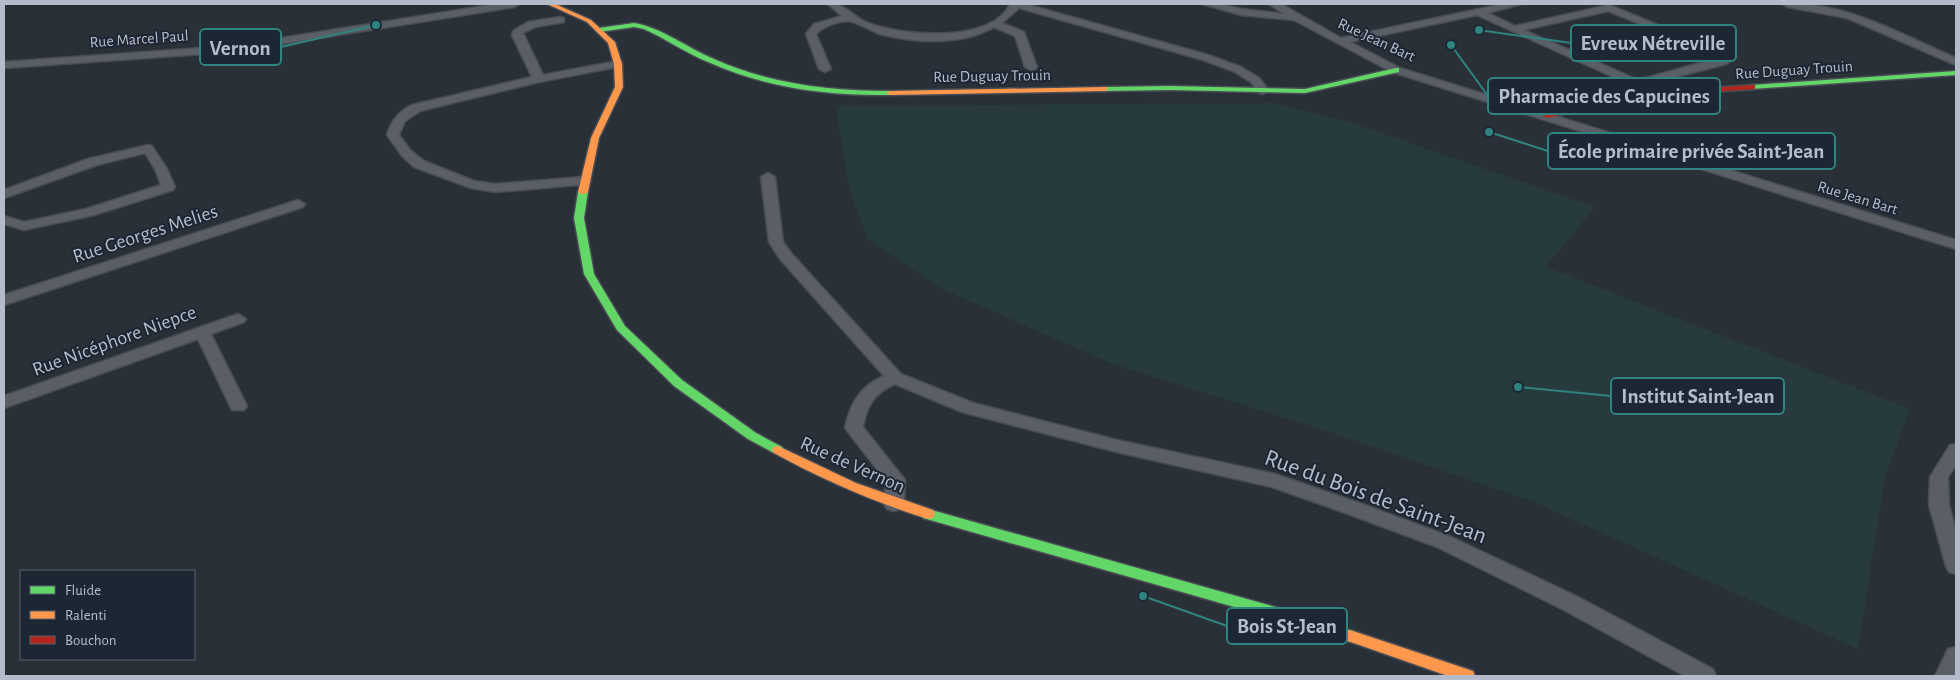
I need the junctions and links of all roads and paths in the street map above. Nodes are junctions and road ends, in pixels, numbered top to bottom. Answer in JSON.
{"nodes":[{"id":1,"x":514,"y":4,"type":"edge"},
{"id":2,"x":550,"y":4,"type":"edge"},
{"id":3,"x":832,"y":4,"type":"edge"},
{"id":4,"x":1016,"y":4,"type":"edge"},
{"id":5,"x":1208,"y":4,"type":"edge"},
{"id":6,"x":1274,"y":4,"type":"edge"},
{"id":7,"x":1516,"y":4,"type":"edge"},
{"id":8,"x":1625,"y":4,"type":"edge"},
{"id":9,"x":1788,"y":4,"type":"edge"},
{"id":10,"x":1496,"y":6,"type":"edge"},
{"id":11,"x":1609,"y":8,"type":"junction"},
{"id":12,"x":1478,"y":12,"type":"junction"},
{"id":13,"x":852,"y":17,"type":"junction"},
{"id":14,"x":1298,"y":18,"type":"junction"},
{"id":15,"x":560,"y":20,"type":"dead end"},
{"id":16,"x":995,"y":24,"type":"junction"},
{"id":17,"x":1514,"y":29,"type":"junction"},
{"id":18,"x":599,"y":30,"type":"junction"},
{"id":19,"x":1342,"y":41,"type":"junction"},
{"id":20,"x":1956,"y":62,"type":"edge"},
{"id":21,"x":618,"y":64,"type":"junction"},
{"id":22,"x":4,"y":65,"type":"edge"},
{"id":23,"x":1031,"y":66,"type":"dead end"},
{"id":24,"x":825,"y":69,"type":"dead end"},
{"id":25,"x":1396,"y":70,"type":"junction"},
{"id":26,"x":1956,"y":73,"type":"edge"},
{"id":27,"x":539,"y":79,"type":"junction"},
{"id":28,"x":1637,"y":84,"type":"junction"},
{"id":29,"x":1263,"y":91,"type":"junction"},
{"id":30,"x":1648,"y":94,"type":"junction"},
{"id":31,"x":1547,"y":116,"type":"junction"},
{"id":32,"x":768,"y":177,"type":"dead end"},
{"id":33,"x":584,"y":181,"type":"junction"},
{"id":34,"x":4,"y":194,"type":"edge"},
{"id":35,"x":298,"y":204,"type":"dead end"},
{"id":36,"x":4,"y":220,"type":"edge"},
{"id":37,"x":1956,"y":245,"type":"edge"},
{"id":38,"x":4,"y":300,"type":"edge"},
{"id":39,"x":238,"y":318,"type":"dead end"},
{"id":40,"x":202,"y":331,"type":"junction"},
{"id":41,"x":896,"y":378,"type":"junction"},
{"id":42,"x":4,"y":402,"type":"edge"},
{"id":43,"x":238,"y":406,"type":"dead end"},
{"id":44,"x":1956,"y":450,"type":"edge"},
{"id":45,"x":894,"y":504,"type":"junction"},
{"id":46,"x":1956,"y":566,"type":"edge"},
{"id":47,"x":1956,"y":656,"type":"edge"},
{"id":48,"x":1467,"y":676,"type":"edge"},
{"id":49,"x":1705,"y":676,"type":"edge"},
{"id":50,"x":1946,"y":676,"type":"edge"}],
"edges":[{"from":1,"to":22,"type":"street","name":"Rue Marcel Paul"},
{"from":2,"to":18,"type":"street","name":"Rue de Vernon"},
{"from":3,"to":13,"type":"street"},
{"from":4,"to":16,"type":"street"},
{"from":4,"to":29,"type":"street"},
{"from":5,"to":14,"type":"street"},
{"from":6,"to":14,"type":"street","name":"Rue Jean Bart"},
{"from":7,"to":10,"type":"street"},
{"from":8,"to":11,"type":"street"},
{"from":9,"to":20,"type":"street"},
{"from":10,"to":12,"type":"street"},
{"from":11,"to":17,"type":"street"},
{"from":11,"to":28,"type":"street"},
{"from":12,"to":17,"type":"street"},
{"from":12,"to":19,"type":"street"},
{"from":13,"to":16,"type":"street"},
{"from":13,"to":24,"type":"street"},
{"from":14,"to":19,"type":"street","name":"Rue Jean Bart"},
{"from":15,"to":27,"type":"street"},
{"from":16,"to":23,"type":"street"},
{"from":17,"to":28,"type":"street"},
{"from":18,"to":21,"type":"street","name":"Rue de Vernon"},
{"from":18,"to":29,"type":"street","name":"Rue Duguay Trouin"},
{"from":19,"to":25,"type":"street","name":"Rue Jean Bart"},
{"from":21,"to":27,"type":"street"},
{"from":21,"to":33,"type":"street","name":"Rue de Vernon"},
{"from":25,"to":29,"type":"street","name":"Rue Duguay Trouin"},
{"from":25,"to":31,"type":"street","name":"Rue Jean Bart"},
{"from":26,"to":30,"type":"street","name":"Rue Duguay Trouin"},
{"from":27,"to":33,"type":"street"},
{"from":28,"to":30,"type":"street"},
{"from":30,"to":31,"type":"street","name":"Rue Duguay Trouin"},
{"from":31,"to":37,"type":"street","name":"Rue Jean Bart"},
{"from":32,"to":41,"type":"street","name":"Rue du Bois de Saint-Jean"},
{"from":33,"to":45,"type":"street","name":"Rue de Vernon"},
{"from":34,"to":36,"type":"street"},
{"from":35,"to":38,"type":"street","name":"Rue Georges Melies"},
{"from":39,"to":40,"type":"street","name":"Rue Nicéphore Niepce"},
{"from":40,"to":42,"type":"street","name":"Rue Nicéphore Niepce"},
{"from":40,"to":43,"type":"street"},
{"from":41,"to":45,"type":"street"},
{"from":41,"to":49,"type":"street","name":"Rue du Bois de Saint-Jean"},
{"from":44,"to":46,"type":"street"},
{"from":45,"to":48,"type":"street","name":"Rue de Vernon"},
{"from":47,"to":50,"type":"street"}]}
